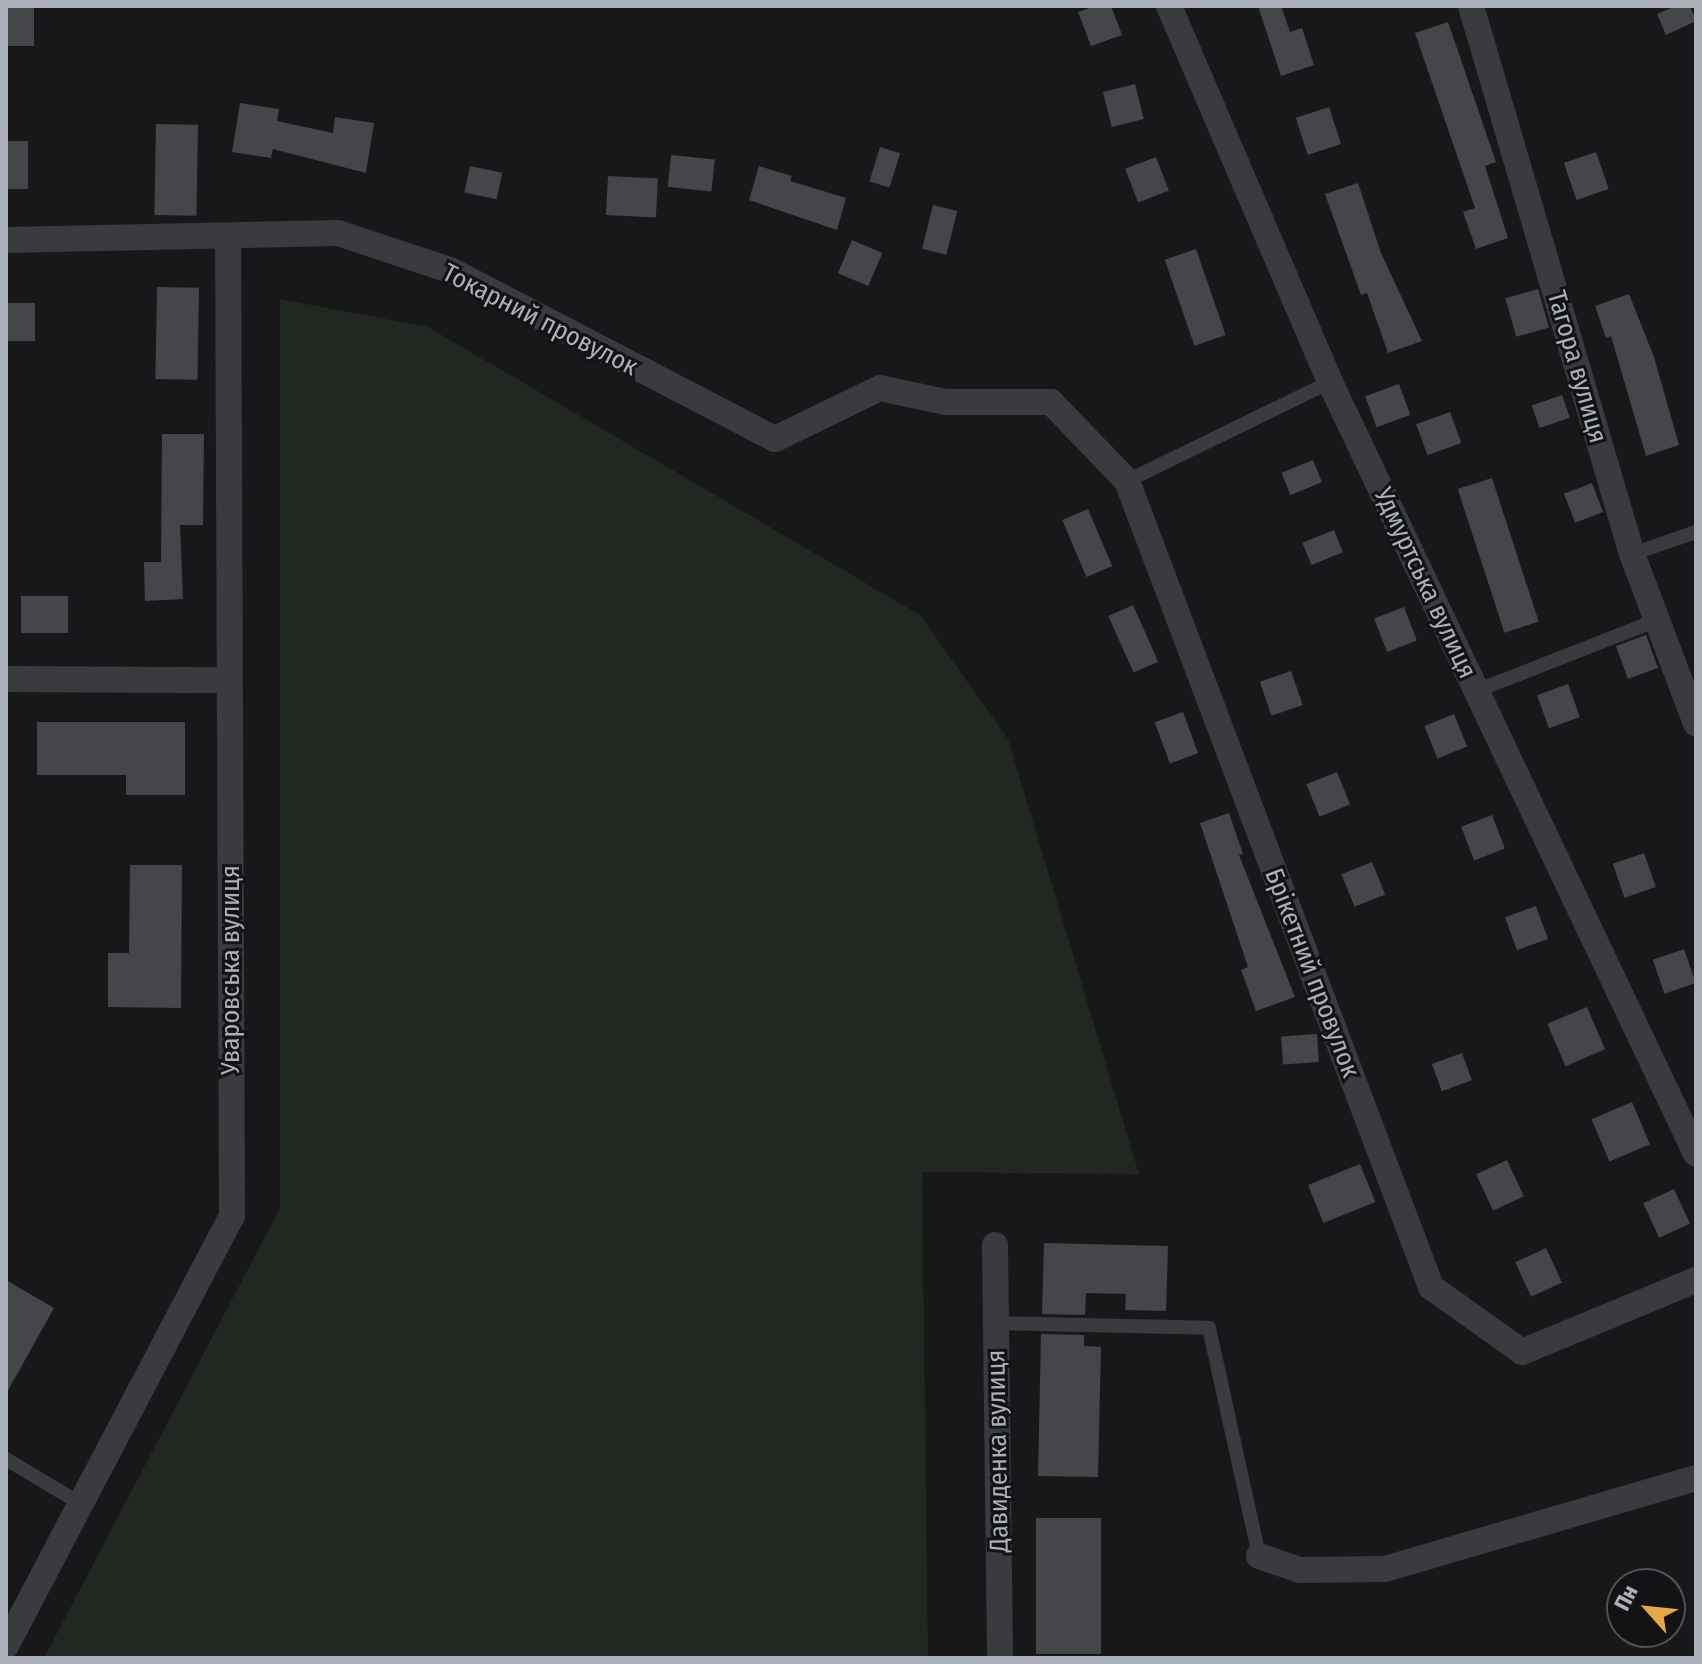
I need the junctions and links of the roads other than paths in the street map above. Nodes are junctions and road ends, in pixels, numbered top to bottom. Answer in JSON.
{"nodes":[{"id":1,"x":1169,"y":6,"type":"edge"},
{"id":2,"x":1471,"y":6,"type":"edge"},
{"id":3,"x":228,"y":238,"type":"junction"},
{"id":4,"x":6,"y":240,"type":"edge"},
{"id":5,"x":1330,"y":382,"type":"junction"},
{"id":6,"x":1051,"y":402,"type":"joint"},
{"id":7,"x":1127,"y":481,"type":"junction"},
{"id":8,"x":1696,"y":532,"type":"edge"},
{"id":9,"x":1632,"y":554,"type":"junction"},
{"id":10,"x":1657,"y":620,"type":"junction"},
{"id":11,"x":6,"y":679,"type":"edge"},
{"id":12,"x":229,"y":680,"type":"junction"},
{"id":13,"x":1476,"y":691,"type":"junction"},
{"id":14,"x":1696,"y":723,"type":"edge"},
{"id":15,"x":1696,"y":1154,"type":"edge"},
{"id":16,"x":995,"y":1245,"type":"dead end"},
{"id":17,"x":1696,"y":1280,"type":"edge"},
{"id":18,"x":996,"y":1323,"type":"junction"},
{"id":19,"x":6,"y":1459,"type":"edge"},
{"id":20,"x":1696,"y":1478,"type":"edge"},
{"id":21,"x":83,"y":1505,"type":"junction"},
{"id":22,"x":1259,"y":1556,"type":"joint"},
{"id":23,"x":6,"y":1646,"type":"edge"},
{"id":24,"x":1000,"y":1658,"type":"edge"}],
"edges":[{"from":1,"to":5,"type":"street","name":"Удмуртська вулиця"},
{"from":2,"to":9,"type":"street","name":"Тагора вулиця"},
{"from":3,"to":4,"type":"street","name":"Токарний провулок"},
{"from":3,"to":6,"type":"street","name":"Токарний провулок"},
{"from":3,"to":12,"type":"street","name":"Уваровська вулиця"},
{"from":5,"to":7,"type":"lane"},
{"from":5,"to":13,"type":"street","name":"Удмуртська вулиця"},
{"from":6,"to":7,"type":"street","name":"Брiкетний провулок"},
{"from":7,"to":17,"type":"street","name":"Брiкетний провулок"},
{"from":8,"to":9,"type":"lane"},
{"from":9,"to":10,"type":"street","name":"Тагора вулиця"},
{"from":10,"to":13,"type":"lane"},
{"from":10,"to":14,"type":"street","name":"Тагора вулиця"},
{"from":11,"to":12,"type":"street"},
{"from":12,"to":21,"type":"street","name":"Уваровська вулиця"},
{"from":13,"to":15,"type":"street","name":"Удмуртська вулиця"},
{"from":16,"to":18,"type":"street","name":"Давиденка вулиця"},
{"from":18,"to":22,"type":"lane"},
{"from":18,"to":24,"type":"street","name":"Давиденка вулиця"},
{"from":19,"to":21,"type":"lane"},
{"from":20,"to":22,"type":"street"},
{"from":21,"to":23,"type":"street","name":"Уваровська вулиця"}]}
